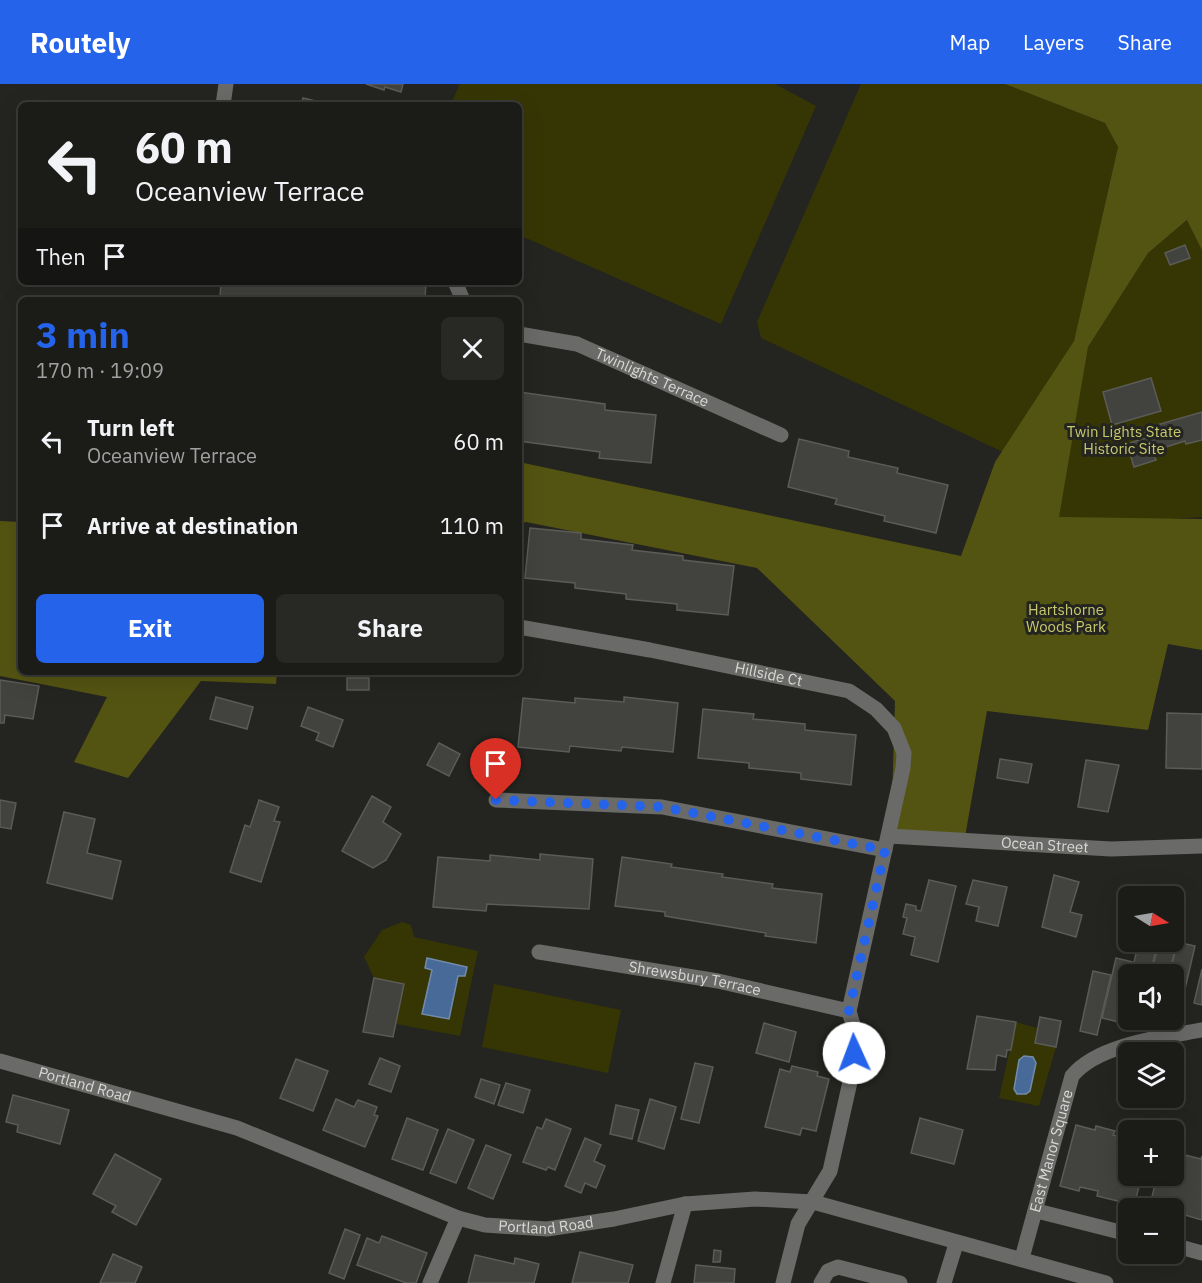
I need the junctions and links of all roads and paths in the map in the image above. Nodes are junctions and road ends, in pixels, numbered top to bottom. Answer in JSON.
{"nodes":[{"id":1,"x":226,"y":84,"type":"edge"},
{"id":2,"x":224,"y":102,"type":"edge"},
{"id":3,"x":522,"y":335,"type":"edge"},
{"id":4,"x":781,"y":435,"type":"dead end"},
{"id":5,"x":522,"y":628,"type":"edge"},
{"id":6,"x":496,"y":800,"type":"dead end"},
{"id":7,"x":887,"y":843,"type":"junction"},
{"id":8,"x":1202,"y":846,"type":"edge"},
{"id":9,"x":539,"y":952,"type":"dead end"},
{"id":10,"x":849,"y":1011,"type":"junction"},
{"id":11,"x":1202,"y":1030,"type":"edge"},
{"id":12,"x":0,"y":1061,"type":"edge"},
{"id":13,"x":813,"y":1202,"type":"junction"},
{"id":14,"x":685,"y":1204,"type":"junction"},
{"id":15,"x":1037,"y":1211,"type":"junction"},
{"id":16,"x":458,"y":1218,"type":"junction"},
{"id":17,"x":1118,"y":1231,"type":"edge"},
{"id":18,"x":956,"y":1244,"type":"junction"},
{"id":19,"x":1184,"y":1248,"type":"edge"},
{"id":20,"x":1202,"y":1253,"type":"edge"},
{"id":21,"x":1022,"y":1258,"type":"junction"},
{"id":22,"x":430,"y":1283,"type":"edge"},
{"id":23,"x":663,"y":1283,"type":"edge"},
{"id":24,"x":783,"y":1283,"type":"edge"},
{"id":25,"x":821,"y":1283,"type":"edge"},
{"id":26,"x":900,"y":1283,"type":"edge"},
{"id":27,"x":944,"y":1283,"type":"edge"},
{"id":28,"x":1106,"y":1283,"type":"edge"}],
"edges":[{"from":1,"to":2,"type":"street"},
{"from":3,"to":4,"type":"street","name":"Twinlights Terrace"},
{"from":5,"to":7,"type":"street","name":"Hillside Ct"},
{"from":6,"to":7,"type":"street","name":"Ocean Street"},
{"from":7,"to":8,"type":"street","name":"Ocean Street"},
{"from":7,"to":10,"type":"street","name":"Hillside Ct"},
{"from":9,"to":10,"type":"street","name":"Shrewsbury Terrace"},
{"from":10,"to":13,"type":"street"},
{"from":11,"to":15,"type":"street","name":"East Manor Square"},
{"from":12,"to":16,"type":"street","name":"Portland Road"},
{"from":13,"to":14,"type":"street","name":"Portland Road"},
{"from":13,"to":18,"type":"street","name":"Portland Road"},
{"from":13,"to":24,"type":"street"},
{"from":14,"to":16,"type":"street","name":"Portland Road"},
{"from":14,"to":23,"type":"street"},
{"from":15,"to":17,"type":"street"},
{"from":15,"to":21,"type":"street","name":"East Manor Square"},
{"from":16,"to":22,"type":"street"},
{"from":18,"to":21,"type":"street","name":"Portland Road"},
{"from":18,"to":27,"type":"street"},
{"from":19,"to":20,"type":"street"},
{"from":21,"to":28,"type":"street","name":"Portland Road"},
{"from":25,"to":26,"type":"street"}]}
